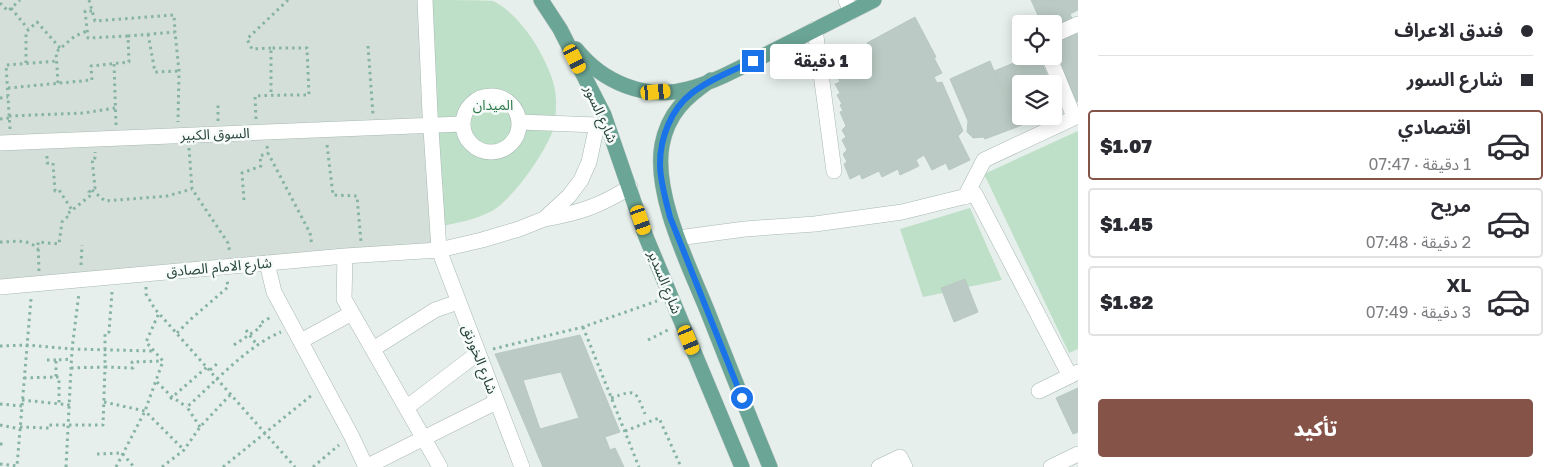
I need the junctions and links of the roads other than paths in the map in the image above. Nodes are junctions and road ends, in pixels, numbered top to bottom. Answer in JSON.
{"nodes":[{"id":1,"x":425,"y":0,"type":"edge"},
{"id":2,"x":541,"y":0,"type":"edge"},
{"id":3,"x":874,"y":0,"type":"edge"},
{"id":4,"x":848,"y":6,"type":"edge"},
{"id":5,"x":1078,"y":24,"type":"edge"},
{"id":6,"x":560,"y":29,"type":"junction"},
{"id":7,"x":816,"y":29,"type":"junction"},
{"id":8,"x":1062,"y":32,"type":"edge"},
{"id":9,"x":1053,"y":65,"type":"edge"},
{"id":10,"x":711,"y":80,"type":"junction"},
{"id":11,"x":1076,"y":116,"type":"edge"},
{"id":12,"x":520,"y":122,"type":"junction"},
{"id":13,"x":462,"y":124,"type":"junction"},
{"id":14,"x":431,"y":126,"type":"junction"},
{"id":15,"x":5,"y":143,"type":"edge"},
{"id":16,"x":617,"y":150,"type":"joint"},
{"id":17,"x":834,"y":171,"type":"dead end"},
{"id":18,"x":630,"y":187,"type":"junction"},
{"id":19,"x":965,"y":197,"type":"junction"},
{"id":20,"x":544,"y":219,"type":"junction"},
{"id":21,"x":678,"y":238,"type":"junction"},
{"id":22,"x":439,"y":250,"type":"junction"},
{"id":23,"x":345,"y":256,"type":"junction"},
{"id":24,"x":267,"y":263,"type":"junction"},
{"id":25,"x":0,"y":287,"type":"edge"},
{"id":26,"x":458,"y":302,"type":"junction"},
{"id":27,"x":352,"y":313,"type":"junction"},
{"id":28,"x":301,"y":341,"type":"junction"},
{"id":29,"x":372,"y":350,"type":"junction"},
{"id":30,"x":478,"y":353,"type":"junction"},
{"id":31,"x":1074,"y":374,"type":"edge"},
{"id":32,"x":1039,"y":392,"type":"dead end"},
{"id":33,"x":742,"y":398,"type":"junction"},
{"id":34,"x":496,"y":402,"type":"junction"},
{"id":35,"x":406,"y":408,"type":"junction"},
{"id":36,"x":717,"y":408,"type":"junction"},
{"id":37,"x":423,"y":438,"type":"junction"},
{"id":38,"x":1078,"y":454,"type":"edge"},
{"id":39,"x":440,"y":467,"type":"edge"},
{"id":40,"x":522,"y":467,"type":"edge"},
{"id":41,"x":742,"y":467,"type":"edge"},
{"id":42,"x":770,"y":467,"type":"edge"},
{"id":43,"x":879,"y":467,"type":"edge"},
{"id":44,"x":905,"y":467,"type":"edge"},
{"id":45,"x":1051,"y":467,"type":"edge"}],
"edges":[{"from":1,"to":14,"type":"street","name":"شارع الخورنق"},
{"from":2,"to":6,"type":"main road","name":"شارع السور"},
{"from":3,"to":4,"type":"main road"},
{"from":4,"to":7,"type":"main road"},
{"from":5,"to":8,"type":"street"},
{"from":6,"to":10,"type":"main road"},
{"from":6,"to":16,"type":"main road","name":"شارع السور"},
{"from":7,"to":10,"type":"main road"},
{"from":7,"to":17,"type":"street"},
{"from":9,"to":11,"type":"street"},
{"from":10,"to":21,"type":"main road","name":"شارع السدير"},
{"from":11,"to":19,"type":"street"},
{"from":12,"to":13,"type":"street"},
{"from":12,"to":13,"type":"street"},
{"from":12,"to":20,"type":"street"},
{"from":13,"to":14,"type":"street","name":"السوق الكبير"},
{"from":14,"to":15,"type":"street","name":"السوق الكبير"},
{"from":14,"to":22,"type":"street","name":"شارع الخورنق"},
{"from":16,"to":18,"type":"main road","name":"شارع السدير"},
{"from":18,"to":20,"type":"street"},
{"from":18,"to":36,"type":"main road","name":"شارع السدير"},
{"from":19,"to":21,"type":"street"},
{"from":19,"to":31,"type":"street"},
{"from":20,"to":22,"type":"street","name":"شارع الامام الصادق"},
{"from":21,"to":33,"type":"main road","name":"شارع السدير"},
{"from":22,"to":23,"type":"street","name":"شارع الامام الصادق"},
{"from":22,"to":26,"type":"street","name":"شارع الخورنق"},
{"from":23,"to":24,"type":"street","name":"شارع الامام الصادق"},
{"from":23,"to":27,"type":"street"},
{"from":24,"to":25,"type":"street","name":"شارع الامام الصادق"},
{"from":24,"to":28,"type":"street"},
{"from":26,"to":29,"type":"street"},
{"from":26,"to":30,"type":"street","name":"شارع الخورنق"},
{"from":27,"to":28,"type":"street"},
{"from":27,"to":29,"type":"street"},
{"from":28,"to":37,"type":"street"},
{"from":29,"to":35,"type":"street"},
{"from":30,"to":34,"type":"street","name":"شارع الخورنق"},
{"from":30,"to":35,"type":"street"},
{"from":31,"to":32,"type":"street"},
{"from":33,"to":36,"type":"main road"},
{"from":33,"to":42,"type":"main road","name":"شارع السدير"},
{"from":34,"to":37,"type":"street"},
{"from":34,"to":40,"type":"street","name":"شارع الخورنق"},
{"from":35,"to":37,"type":"street"},
{"from":36,"to":41,"type":"main road","name":"شارع السدير"},
{"from":37,"to":39,"type":"street"},
{"from":38,"to":45,"type":"street"},
{"from":43,"to":44,"type":"street"}]}
